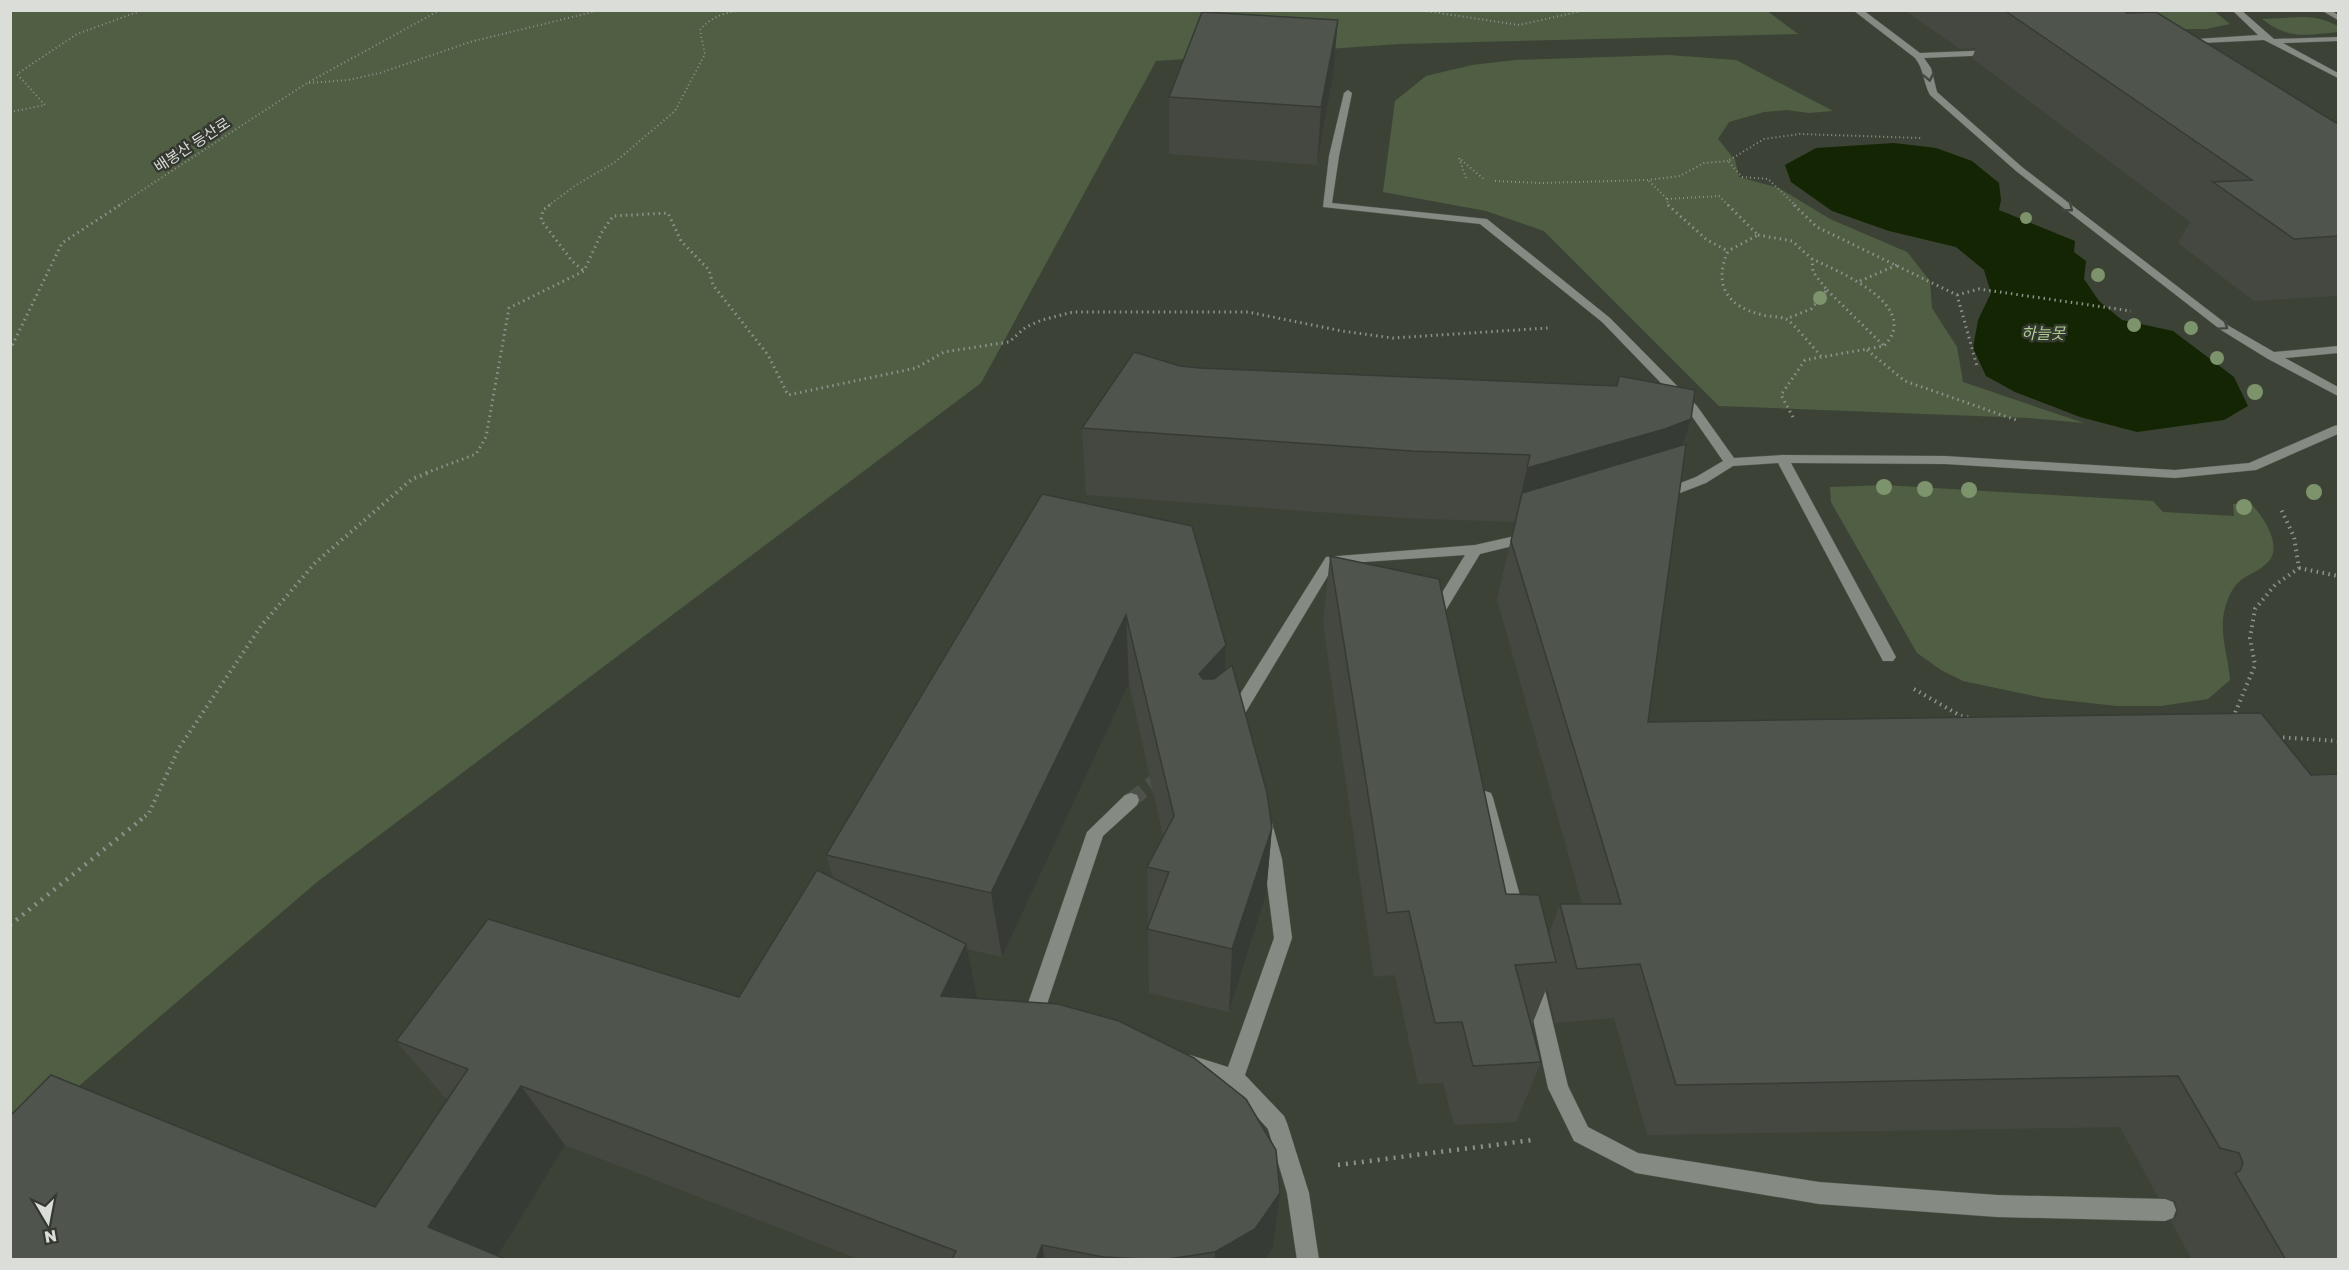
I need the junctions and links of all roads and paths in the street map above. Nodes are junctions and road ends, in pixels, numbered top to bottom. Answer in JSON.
{"nodes":[{"id":1,"x":143,"y":10,"type":"edge"},
{"id":2,"x":440,"y":10,"type":"edge"},
{"id":3,"x":601,"y":10,"type":"edge"},
{"id":4,"x":784,"y":10,"type":"edge"},
{"id":5,"x":1092,"y":10,"type":"edge"},
{"id":6,"x":1103,"y":10,"type":"edge"},
{"id":7,"x":1419,"y":10,"type":"edge"},
{"id":8,"x":1586,"y":10,"type":"edge"},
{"id":9,"x":1857,"y":10,"type":"edge"},
{"id":10,"x":2236,"y":10,"type":"edge"},
{"id":11,"x":2325,"y":10,"type":"edge"},
{"id":12,"x":2338,"y":18,"type":"edge"},
{"id":13,"x":2265,"y":37,"type":"junction"},
{"id":14,"x":2338,"y":39,"type":"edge"},
{"id":15,"x":2274,"y":41,"type":"junction"},
{"id":16,"x":2169,"y":42,"type":"edge"},
{"id":17,"x":2001,"y":51,"type":"dead end"},
{"id":18,"x":1918,"y":56,"type":"junction"},
{"id":19,"x":2338,"y":76,"type":"edge"},
{"id":20,"x":307,"y":82,"type":"junction"},
{"id":21,"x":1348,"y":93,"type":"dead end"},
{"id":22,"x":10,"y":112,"type":"edge"},
{"id":23,"x":1988,"y":142,"type":"junction"},
{"id":24,"x":1728,"y":161,"type":"junction"},
{"id":25,"x":1648,"y":180,"type":"junction"},
{"id":26,"x":1486,"y":181,"type":"dead end"},
{"id":27,"x":1667,"y":199,"type":"junction"},
{"id":28,"x":1758,"y":235,"type":"junction"},
{"id":29,"x":1728,"y":251,"type":"junction"},
{"id":30,"x":1812,"y":259,"type":"junction"},
{"id":31,"x":1898,"y":265,"type":"junction"},
{"id":32,"x":584,"y":271,"type":"junction"},
{"id":33,"x":1860,"y":281,"type":"junction"},
{"id":34,"x":1827,"y":290,"type":"junction"},
{"id":35,"x":1957,"y":295,"type":"junction"},
{"id":36,"x":2126,"y":309,"type":"dead end"},
{"id":37,"x":1786,"y":319,"type":"junction"},
{"id":38,"x":1552,"y":327,"type":"dead end"},
{"id":39,"x":1884,"y":346,"type":"junction"},
{"id":40,"x":2338,"y":349,"type":"edge"},
{"id":41,"x":10,"y":350,"type":"edge"},
{"id":42,"x":1866,"y":350,"type":"junction"},
{"id":43,"x":1821,"y":356,"type":"junction"},
{"id":44,"x":2272,"y":356,"type":"junction"},
{"id":45,"x":1977,"y":366,"type":"dead end"},
{"id":46,"x":2338,"y":392,"type":"edge"},
{"id":47,"x":1797,"y":422,"type":"dead end"},
{"id":48,"x":2020,"y":422,"type":"dead end"},
{"id":49,"x":2338,"y":429,"type":"edge"},
{"id":50,"x":1782,"y":459,"type":"junction"},
{"id":51,"x":1730,"y":462,"type":"junction"},
{"id":52,"x":1649,"y":501,"type":"edge"},
{"id":53,"x":2281,"y":509,"type":"dead end"},
{"id":54,"x":1539,"y":535,"type":"edge"},
{"id":55,"x":1475,"y":550,"type":"junction"},
{"id":56,"x":2299,"y":568,"type":"junction"},
{"id":57,"x":2338,"y":576,"type":"edge"},
{"id":58,"x":1433,"y":637,"type":"edge"},
{"id":59,"x":1888,"y":657,"type":"joint"},
{"id":60,"x":1238,"y":711,"type":"junction"},
{"id":61,"x":1972,"y":718,"type":"edge"},
{"id":62,"x":2233,"y":719,"type":"edge"},
{"id":63,"x":1223,"y":726,"type":"edge"},
{"id":64,"x":1244,"y":734,"type":"edge"},
{"id":65,"x":2271,"y":736,"type":"edge"},
{"id":66,"x":2338,"y":741,"type":"edge"},
{"id":67,"x":1481,"y":783,"type":"edge"},
{"id":68,"x":1131,"y":800,"type":"tunnel mouth"},
{"id":69,"x":1263,"y":813,"type":"edge"},
{"id":70,"x":10,"y":925,"type":"edge"},
{"id":71,"x":1522,"y":936,"type":"edge"},
{"id":72,"x":1531,"y":968,"type":"edge"},
{"id":73,"x":1057,"y":1022,"type":"edge"},
{"id":74,"x":1167,"y":1057,"type":"edge"},
{"id":75,"x":1234,"y":1078,"type":"junction"},
{"id":76,"x":1581,"y":1134,"type":"junction"},
{"id":77,"x":1292,"y":1171,"type":"junction"},
{"id":78,"x":2165,"y":1210,"type":"dead end"},
{"id":79,"x":1308,"y":1260,"type":"edge"}],
"edges":[{"from":1,"to":22,"type":"path"},
{"from":2,"to":20,"type":"path","name":"배봉산 등산로"},
{"from":3,"to":20,"type":"path"},
{"from":4,"to":32,"type":"path"},
{"from":5,"to":6,"type":"path"},
{"from":7,"to":8,"type":"path"},
{"from":9,"to":18,"type":"street"},
{"from":10,"to":13,"type":"street"},
{"from":11,"to":12,"type":"street"},
{"from":13,"to":15,"type":"street"},
{"from":13,"to":16,"type":"street"},
{"from":14,"to":15,"type":"street"},
{"from":15,"to":19,"type":"street"},
{"from":17,"to":18,"type":"street"},
{"from":18,"to":23,"type":"street","one_way":true},
{"from":20,"to":41,"type":"path","name":"배봉산 등산로"},
{"from":21,"to":51,"type":"street"},
{"from":23,"to":24,"type":"path"},
{"from":23,"to":44,"type":"street","one_way":true},
{"from":24,"to":25,"type":"path"},
{"from":24,"to":31,"type":"path"},
{"from":25,"to":26,"type":"path"},
{"from":25,"to":27,"type":"path"},
{"from":27,"to":28,"type":"path"},
{"from":27,"to":29,"type":"path"},
{"from":28,"to":29,"type":"path"},
{"from":28,"to":30,"type":"path"},
{"from":29,"to":37,"type":"path"},
{"from":30,"to":33,"type":"path"},
{"from":30,"to":34,"type":"path"},
{"from":31,"to":33,"type":"path"},
{"from":31,"to":35,"type":"path"},
{"from":32,"to":38,"type":"path"},
{"from":32,"to":70,"type":"path"},
{"from":33,"to":39,"type":"path"},
{"from":34,"to":37,"type":"path"},
{"from":34,"to":39,"type":"path"},
{"from":35,"to":36,"type":"path"},
{"from":35,"to":45,"type":"path"},
{"from":37,"to":43,"type":"path"},
{"from":39,"to":42,"type":"path"},
{"from":40,"to":44,"type":"street"},
{"from":42,"to":43,"type":"path"},
{"from":42,"to":48,"type":"path"},
{"from":43,"to":47,"type":"path"},
{"from":44,"to":46,"type":"street"},
{"from":49,"to":50,"type":"street"},
{"from":50,"to":51,"type":"street"},
{"from":50,"to":59,"type":"street"},
{"from":51,"to":52,"type":"street"},
{"from":53,"to":56,"type":"path"},
{"from":54,"to":55,"type":"street"},
{"from":55,"to":58,"type":"street"},
{"from":55,"to":60,"type":"street"},
{"from":56,"to":57,"type":"path"},
{"from":56,"to":62,"type":"path"},
{"from":59,"to":61,"type":"path"},
{"from":60,"to":63,"type":"street"},
{"from":60,"to":64,"type":"street"},
{"from":65,"to":66,"type":"path"},
{"from":67,"to":71,"type":"street"},
{"from":68,"to":73,"type":"street"},
{"from":69,"to":75,"type":"street"},
{"from":72,"to":76,"type":"street"},
{"from":74,"to":75,"type":"street"},
{"from":75,"to":77,"type":"street"},
{"from":76,"to":77,"type":"path"},
{"from":76,"to":78,"type":"street"},
{"from":77,"to":79,"type":"street"}]}
